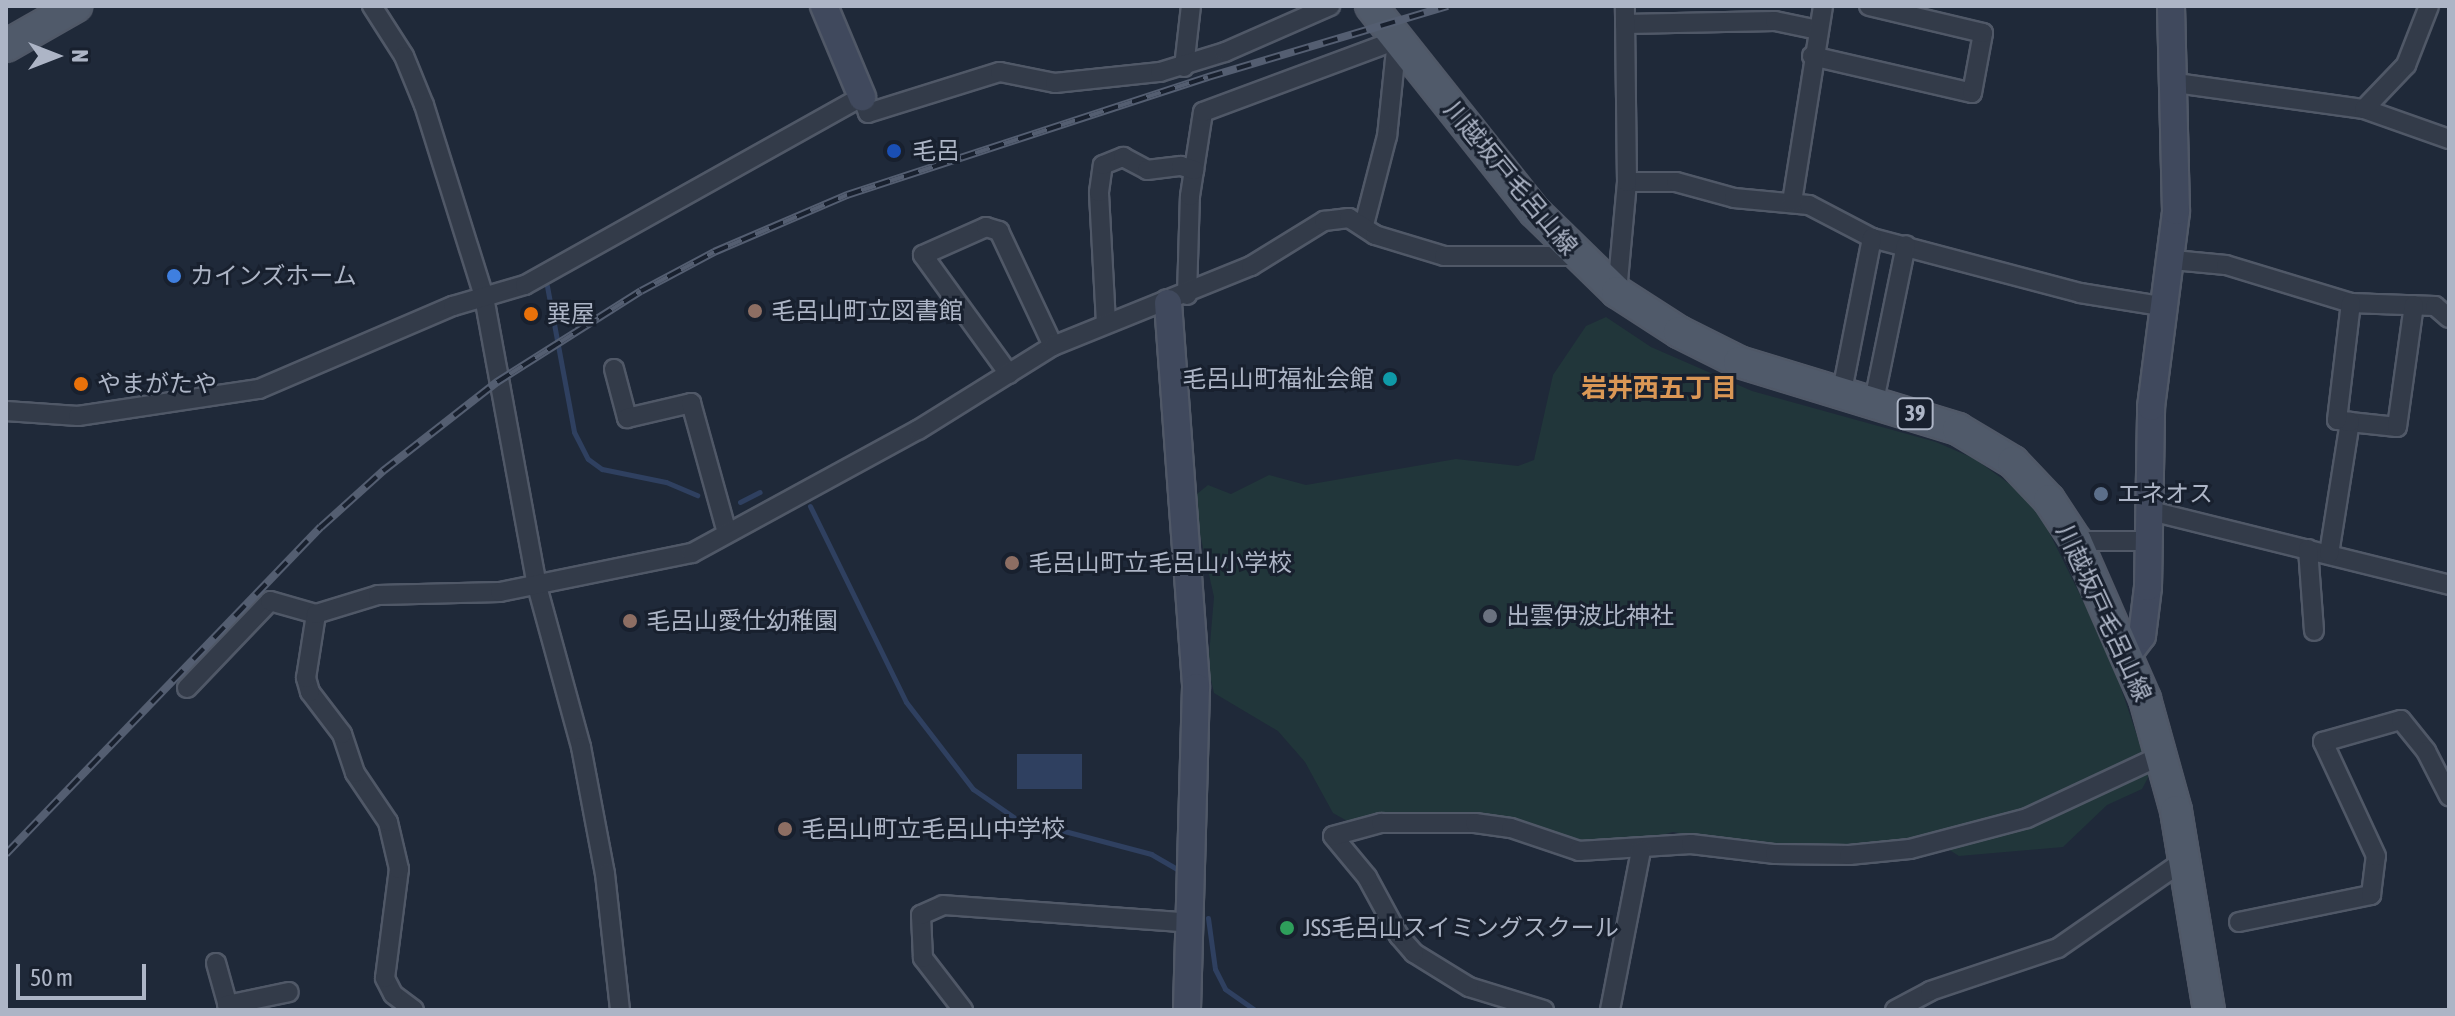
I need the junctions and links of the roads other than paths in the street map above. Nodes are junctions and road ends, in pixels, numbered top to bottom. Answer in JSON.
{"nodes":[{"id":1,"x":76,"y":6,"type":"edge"},
{"id":2,"x":372,"y":6,"type":"edge"},
{"id":3,"x":824,"y":6,"type":"edge"},
{"id":4,"x":1191,"y":6,"type":"edge"},
{"id":5,"x":1330,"y":6,"type":"edge"},
{"id":6,"x":1371,"y":6,"type":"edge"},
{"id":7,"x":1823,"y":6,"type":"edge"},
{"id":8,"x":1869,"y":6,"type":"edge"},
{"id":9,"x":2171,"y":6,"type":"edge"},
{"id":10,"x":2429,"y":6,"type":"edge"},
{"id":11,"x":1625,"y":15,"type":"edge"},
{"id":12,"x":1818,"y":30,"type":"junction"},
{"id":13,"x":1397,"y":40,"type":"junction"},
{"id":14,"x":6,"y":46,"type":"edge"},
{"id":15,"x":1812,"y":56,"type":"junction"},
{"id":16,"x":1184,"y":67,"type":"junction"},
{"id":17,"x":2176,"y":83,"type":"junction"},
{"id":18,"x":862,"y":97,"type":"junction"},
{"id":19,"x":2364,"y":109,"type":"junction"},
{"id":20,"x":2449,"y":139,"type":"edge"},
{"id":21,"x":1194,"y":170,"type":"junction"},
{"id":22,"x":1627,"y":182,"type":"junction"},
{"id":23,"x":1792,"y":202,"type":"junction"},
{"id":24,"x":1364,"y":225,"type":"junction"},
{"id":25,"x":1872,"y":238,"type":"junction"},
{"id":26,"x":1906,"y":245,"type":"junction"},
{"id":27,"x":1576,"y":256,"type":"junction"},
{"id":28,"x":2173,"y":260,"type":"junction"},
{"id":29,"x":1617,"y":292,"type":"junction"},
{"id":30,"x":484,"y":297,"type":"junction"},
{"id":31,"x":1178,"y":299,"type":"junction"},
{"id":32,"x":2351,"y":303,"type":"junction"},
{"id":33,"x":2414,"y":305,"type":"junction"},
{"id":34,"x":2166,"y":307,"type":"junction"},
{"id":35,"x":2449,"y":318,"type":"edge"},
{"id":36,"x":1106,"y":323,"type":"junction"},
{"id":37,"x":1053,"y":346,"type":"junction"},
{"id":38,"x":614,"y":369,"type":"dead end"},
{"id":39,"x":1009,"y":374,"type":"junction"},
{"id":40,"x":1842,"y":391,"type":"junction"},
{"id":41,"x":1874,"y":401,"type":"junction"},
{"id":42,"x":6,"y":411,"type":"edge"},
{"id":43,"x":2350,"y":422,"type":"junction"},
{"id":44,"x":2151,"y":511,"type":"junction"},
{"id":45,"x":727,"y":533,"type":"junction"},
{"id":46,"x":2076,"y":541,"type":"junction"},
{"id":47,"x":2150,"y":541,"type":"junction"},
{"id":48,"x":2308,"y":549,"type":"junction"},
{"id":49,"x":2329,"y":554,"type":"junction"},
{"id":50,"x":2449,"y":585,"type":"edge"},
{"id":51,"x":537,"y":586,"type":"junction"},
{"id":52,"x":316,"y":614,"type":"junction"},
{"id":53,"x":2314,"y":631,"type":"dead end"},
{"id":54,"x":2126,"y":657,"type":"junction"},
{"id":55,"x":187,"y":688,"type":"dead end"},
{"id":56,"x":2162,"y":755,"type":"junction"},
{"id":57,"x":2449,"y":796,"type":"edge"},
{"id":58,"x":1641,"y":850,"type":"junction"},
{"id":59,"x":2183,"y":861,"type":"junction"},
{"id":60,"x":1192,"y":918,"type":"junction"},
{"id":61,"x":2239,"y":922,"type":"dead end"},
{"id":62,"x":216,"y":963,"type":"dead end"},
{"id":63,"x":289,"y":992,"type":"dead end"},
{"id":64,"x":228,"y":1007,"type":"edge"},
{"id":65,"x":414,"y":1010,"type":"edge"},
{"id":66,"x":620,"y":1010,"type":"edge"},
{"id":67,"x":963,"y":1010,"type":"edge"},
{"id":68,"x":1187,"y":1010,"type":"edge"},
{"id":69,"x":1544,"y":1010,"type":"edge"},
{"id":70,"x":1610,"y":1010,"type":"edge"},
{"id":71,"x":1895,"y":1010,"type":"edge"},
{"id":72,"x":2209,"y":1010,"type":"edge"}],
"edges":[{"from":1,"to":14,"type":"main road"},
{"from":2,"to":30,"type":"street"},
{"from":3,"to":18,"type":"street"},
{"from":4,"to":16,"type":"street"},
{"from":5,"to":16,"type":"street"},
{"from":6,"to":13,"type":"main road","name":"川越坂戸毛呂山線","number":"39"},
{"from":7,"to":12,"type":"street"},
{"from":8,"to":15,"type":"street"},
{"from":9,"to":17,"type":"street"},
{"from":10,"to":19,"type":"street"},
{"from":11,"to":12,"type":"street"},
{"from":11,"to":22,"type":"street"},
{"from":12,"to":15,"type":"street"},
{"from":13,"to":21,"type":"street"},
{"from":13,"to":24,"type":"street"},
{"from":13,"to":27,"type":"main road","name":"川越坂戸毛呂山線","number":"39"},
{"from":15,"to":23,"type":"street"},
{"from":16,"to":18,"type":"street"},
{"from":17,"to":19,"type":"street"},
{"from":17,"to":28,"type":"street"},
{"from":18,"to":30,"type":"street"},
{"from":19,"to":20,"type":"street"},
{"from":21,"to":31,"type":"street"},
{"from":21,"to":36,"type":"street"},
{"from":22,"to":23,"type":"street"},
{"from":22,"to":29,"type":"street"},
{"from":23,"to":25,"type":"street"},
{"from":24,"to":27,"type":"street"},
{"from":24,"to":31,"type":"street"},
{"from":25,"to":26,"type":"street"},
{"from":25,"to":40,"type":"street"},
{"from":26,"to":34,"type":"street"},
{"from":26,"to":41,"type":"street"},
{"from":27,"to":29,"type":"main road","name":"川越坂戸毛呂山線","number":"39"},
{"from":28,"to":32,"type":"street"},
{"from":28,"to":34,"type":"street"},
{"from":29,"to":40,"type":"main road","name":"川越坂戸毛呂山線","number":"39"},
{"from":30,"to":42,"type":"street"},
{"from":30,"to":51,"type":"street"},
{"from":31,"to":36,"type":"street"},
{"from":31,"to":60,"type":"street"},
{"from":32,"to":33,"type":"street"},
{"from":32,"to":43,"type":"street"},
{"from":33,"to":35,"type":"street"},
{"from":33,"to":43,"type":"street"},
{"from":34,"to":44,"type":"street"},
{"from":36,"to":37,"type":"street"},
{"from":37,"to":39,"type":"street"},
{"from":37,"to":39,"type":"street"},
{"from":38,"to":45,"type":"street"},
{"from":39,"to":45,"type":"street"},
{"from":40,"to":41,"type":"main road","name":"川越坂戸毛呂山線","number":"39"},
{"from":41,"to":46,"type":"main road","name":"川越坂戸毛呂山線","number":"39"},
{"from":43,"to":49,"type":"street"},
{"from":44,"to":47,"type":"street"},
{"from":44,"to":48,"type":"street"},
{"from":45,"to":51,"type":"street"},
{"from":46,"to":47,"type":"street"},
{"from":46,"to":54,"type":"main road","name":"川越坂戸毛呂山線","number":"39"},
{"from":47,"to":54,"type":"street"},
{"from":48,"to":49,"type":"street"},
{"from":48,"to":53,"type":"street"},
{"from":49,"to":50,"type":"street"},
{"from":51,"to":52,"type":"street"},
{"from":51,"to":66,"type":"street"},
{"from":52,"to":55,"type":"street"},
{"from":52,"to":65,"type":"street"},
{"from":54,"to":56,"type":"main road","name":"川越坂戸毛呂山線","number":"39"},
{"from":56,"to":58,"type":"street"},
{"from":56,"to":59,"type":"main road","name":"川越坂戸毛呂山線","number":"39"},
{"from":57,"to":61,"type":"street"},
{"from":58,"to":69,"type":"street"},
{"from":58,"to":70,"type":"street"},
{"from":59,"to":71,"type":"street"},
{"from":59,"to":72,"type":"main road","name":"川越坂戸毛呂山線","number":"39"},
{"from":60,"to":67,"type":"street"},
{"from":60,"to":68,"type":"street"},
{"from":62,"to":64,"type":"street"},
{"from":63,"to":64,"type":"street"}]}
